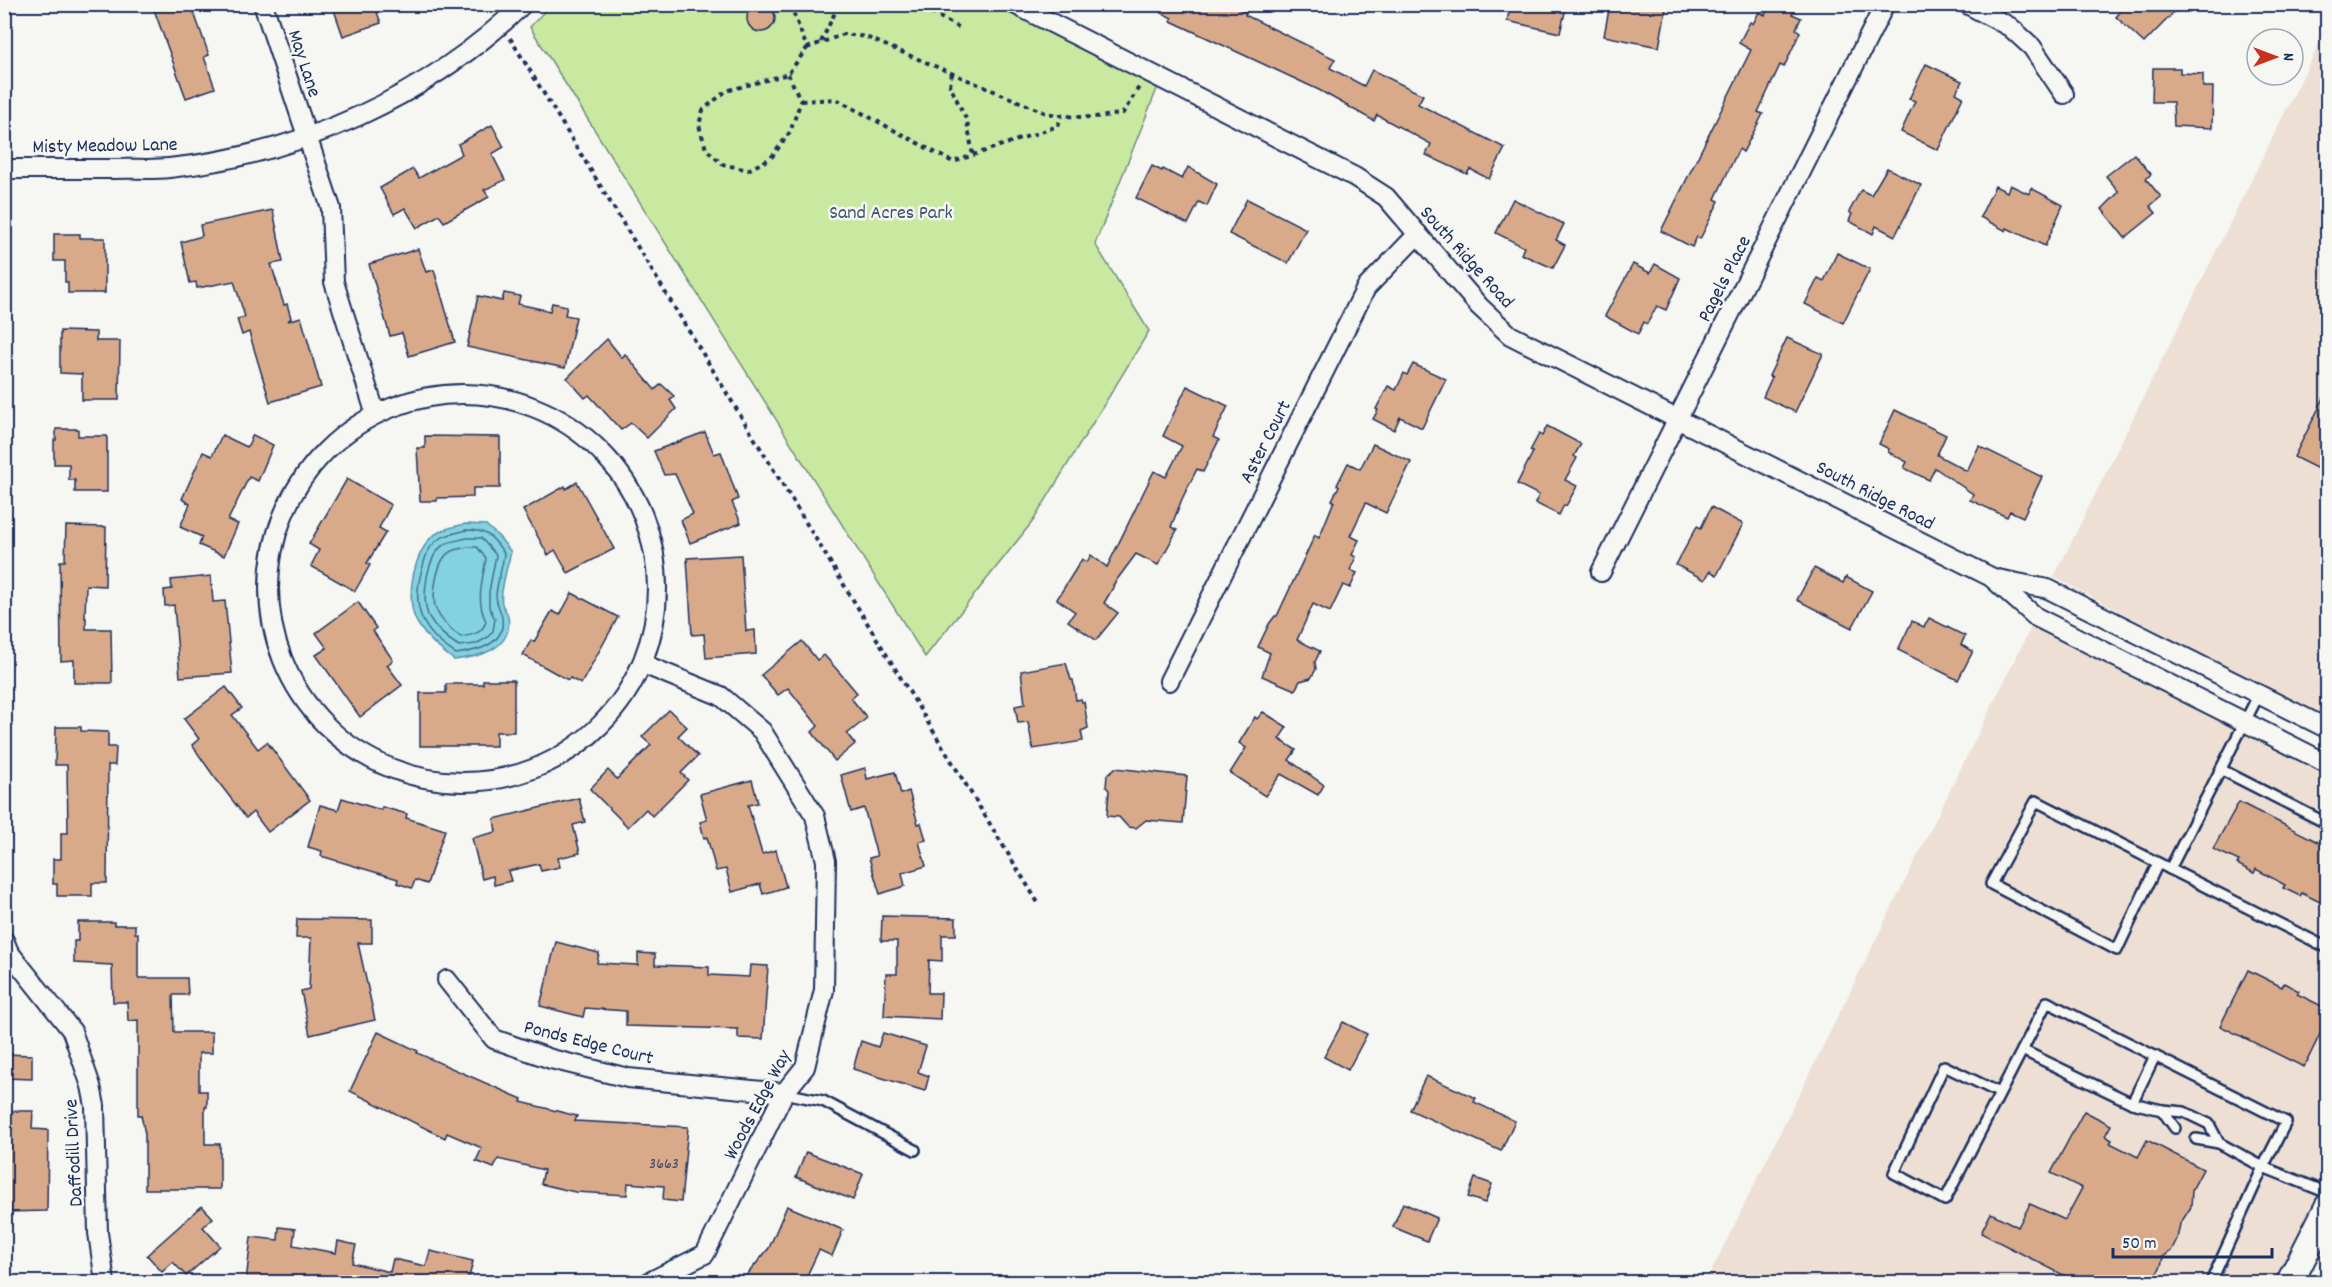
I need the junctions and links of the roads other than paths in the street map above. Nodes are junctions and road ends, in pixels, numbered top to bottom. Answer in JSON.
{"nodes":[{"id":1,"x":263,"y":4,"type":"edge"},
{"id":2,"x":523,"y":4,"type":"edge"},
{"id":3,"x":1014,"y":4,"type":"edge"},
{"id":4,"x":1885,"y":4,"type":"edge"},
{"id":5,"x":1967,"y":4,"type":"edge"},
{"id":6,"x":2064,"y":94,"type":"dead end"},
{"id":7,"x":307,"y":136,"type":"junction"},
{"id":8,"x":4,"y":169,"type":"edge"},
{"id":9,"x":1418,"y":234,"type":"junction"},
{"id":10,"x":375,"y":412,"type":"junction"},
{"id":11,"x":1678,"y":419,"type":"junction"},
{"id":12,"x":1601,"y":572,"type":"dead end"},
{"id":13,"x":1991,"y":577,"type":"junction"},
{"id":14,"x":643,"y":664,"type":"junction"},
{"id":15,"x":1169,"y":681,"type":"dead end"},
{"id":16,"x":2259,"y":694,"type":"junction"},
{"id":17,"x":2246,"y":723,"type":"junction"},
{"id":18,"x":2328,"y":729,"type":"edge"},
{"id":19,"x":2328,"y":764,"type":"edge"},
{"id":20,"x":2222,"y":770,"type":"junction"},
{"id":21,"x":2328,"y":824,"type":"edge"},
{"id":22,"x":2158,"y":863,"type":"junction"},
{"id":23,"x":2170,"y":869,"type":"junction"},
{"id":24,"x":4,"y":940,"type":"edge"},
{"id":25,"x":2328,"y":948,"type":"edge"},
{"id":26,"x":447,"y":980,"type":"dead end"},
{"id":27,"x":2022,"y":1050,"type":"junction"},
{"id":28,"x":2155,"y":1056,"type":"junction"},
{"id":29,"x":784,"y":1093,"type":"junction"},
{"id":30,"x":2000,"y":1093,"type":"junction"},
{"id":31,"x":2132,"y":1103,"type":"junction"},
{"id":32,"x":2162,"y":1110,"type":"junction"},
{"id":33,"x":2175,"y":1128,"type":"dead end"},
{"id":34,"x":2196,"y":1138,"type":"dead end"},
{"id":35,"x":2219,"y":1143,"type":"junction"},
{"id":36,"x":915,"y":1150,"type":"dead end"},
{"id":37,"x":2263,"y":1167,"type":"junction"},
{"id":38,"x":2328,"y":1193,"type":"edge"},
{"id":39,"x":2328,"y":1207,"type":"edge"},
{"id":40,"x":105,"y":1282,"type":"edge"},
{"id":41,"x":649,"y":1282,"type":"edge"},
{"id":42,"x":2211,"y":1282,"type":"edge"},
{"id":43,"x":2290,"y":1282,"type":"edge"}],
"edges":[{"from":1,"to":7,"type":"street","name":"May Lane"},
{"from":2,"to":7,"type":"street","name":"Misty Meadow Lane"},
{"from":3,"to":9,"type":"street","name":"South Ridge Road"},
{"from":4,"to":11,"type":"street","name":"Pagels Place"},
{"from":5,"to":6,"type":"street"},
{"from":7,"to":8,"type":"street","name":"Misty Meadow Lane"},
{"from":7,"to":10,"type":"street","name":"May Lane"},
{"from":9,"to":11,"type":"street","name":"South Ridge Road"},
{"from":9,"to":15,"type":"street","name":"Aster Court"},
{"from":10,"to":14,"type":"street"},
{"from":10,"to":14,"type":"street"},
{"from":11,"to":12,"type":"street","name":"Pagels Place"},
{"from":11,"to":13,"type":"street","name":"South Ridge Road"},
{"from":13,"to":16,"type":"street","name":"South Ridge Road"},
{"from":13,"to":17,"type":"street","name":"South Ridge Road"},
{"from":14,"to":29,"type":"street","name":"Woods Edge Way"},
{"from":16,"to":17,"type":"lane"},
{"from":16,"to":18,"type":"street","name":"South Ridge Road"},
{"from":17,"to":19,"type":"street","name":"South Ridge Road"},
{"from":17,"to":20,"type":"lane"},
{"from":20,"to":21,"type":"lane"},
{"from":20,"to":23,"type":"lane"},
{"from":22,"to":22,"type":"lane"},
{"from":22,"to":23,"type":"lane"},
{"from":23,"to":25,"type":"lane"},
{"from":24,"to":40,"type":"street","name":"Daffodill Drive"},
{"from":26,"to":29,"type":"street","name":"Ponds Edge Court"},
{"from":27,"to":28,"type":"lane"},
{"from":27,"to":30,"type":"lane"},
{"from":27,"to":31,"type":"lane"},
{"from":28,"to":31,"type":"lane"},
{"from":28,"to":37,"type":"lane"},
{"from":29,"to":36,"type":"lane"},
{"from":29,"to":41,"type":"street","name":"Woods Edge Way"},
{"from":30,"to":30,"type":"lane"},
{"from":31,"to":32,"type":"lane"},
{"from":32,"to":33,"type":"lane"},
{"from":32,"to":35,"type":"lane"},
{"from":34,"to":35,"type":"lane"},
{"from":35,"to":37,"type":"lane"},
{"from":37,"to":38,"type":"lane"},
{"from":37,"to":42,"type":"lane"},
{"from":39,"to":43,"type":"main road"}]}
